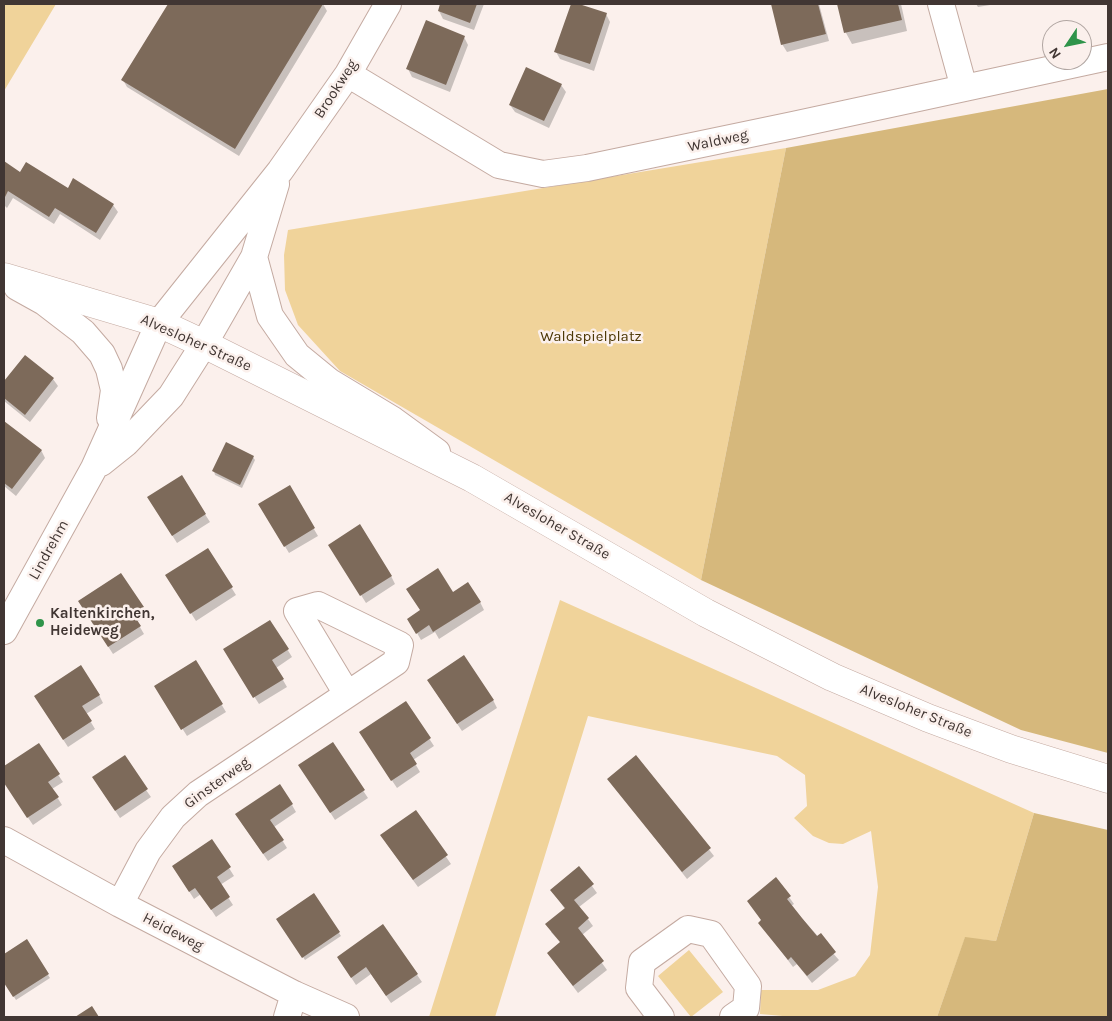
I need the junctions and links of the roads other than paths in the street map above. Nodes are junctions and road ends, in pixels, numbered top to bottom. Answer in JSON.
{"nodes":[{"id":1,"x":388,"y":4,"type":"edge"},
{"id":2,"x":942,"y":4,"type":"edge"},
{"id":3,"x":1108,"y":57,"type":"edge"},
{"id":4,"x":348,"y":74,"type":"junction"},
{"id":5,"x":964,"y":88,"type":"junction"},
{"id":6,"x":280,"y":171,"type":"junction"},
{"id":7,"x":254,"y":257,"type":"junction"},
{"id":8,"x":4,"y":278,"type":"edge"},
{"id":9,"x":159,"y":323,"type":"junction"},
{"id":10,"x":204,"y":344,"type":"junction"},
{"id":11,"x":99,"y":459,"type":"junction"},
{"id":12,"x":472,"y":478,"type":"junction"},
{"id":13,"x":4,"y":631,"type":"edge"},
{"id":14,"x":347,"y":694,"type":"dead end"},
{"id":15,"x":1108,"y":779,"type":"edge"},
{"id":16,"x":4,"y":840,"type":"edge"},
{"id":17,"x":120,"y":904,"type":"junction"},
{"id":18,"x":291,"y":1006,"type":"edge"},
{"id":19,"x":654,"y":1015,"type":"edge"},
{"id":20,"x":346,"y":1017,"type":"edge"},
{"id":21,"x":733,"y":1017,"type":"edge"}],
"edges":[{"from":1,"to":4,"type":"street","name":"Brookweg"},
{"from":2,"to":5,"type":"street"},
{"from":3,"to":5,"type":"street","name":"Waldweg"},
{"from":4,"to":5,"type":"street","name":"Waldweg"},
{"from":4,"to":6,"type":"street","name":"Brookweg"},
{"from":6,"to":7,"type":"street","name":"Brookweg"},
{"from":6,"to":9,"type":"street","name":"Brookweg"},
{"from":7,"to":10,"type":"street","name":"Brookweg"},
{"from":7,"to":12,"type":"street"},
{"from":8,"to":9,"type":"street","name":"Alvesloher Straße"},
{"from":8,"to":11,"type":"street"},
{"from":9,"to":10,"type":"street","name":"Alvesloher Straße"},
{"from":9,"to":11,"type":"street","name":"Lindrehm"},
{"from":10,"to":11,"type":"street","name":"Lindrehm"},
{"from":10,"to":12,"type":"street","name":"Alvesloher Straße"},
{"from":11,"to":13,"type":"street","name":"Lindrehm"},
{"from":12,"to":15,"type":"street","name":"Alvesloher Straße"},
{"from":14,"to":17,"type":"street","name":"Ginsterweg"},
{"from":16,"to":17,"type":"street","name":"Heideweg"},
{"from":17,"to":18,"type":"street","name":"Heideweg"},
{"from":18,"to":20,"type":"street","name":"Heideweg"},
{"from":19,"to":21,"type":"street"}]}
